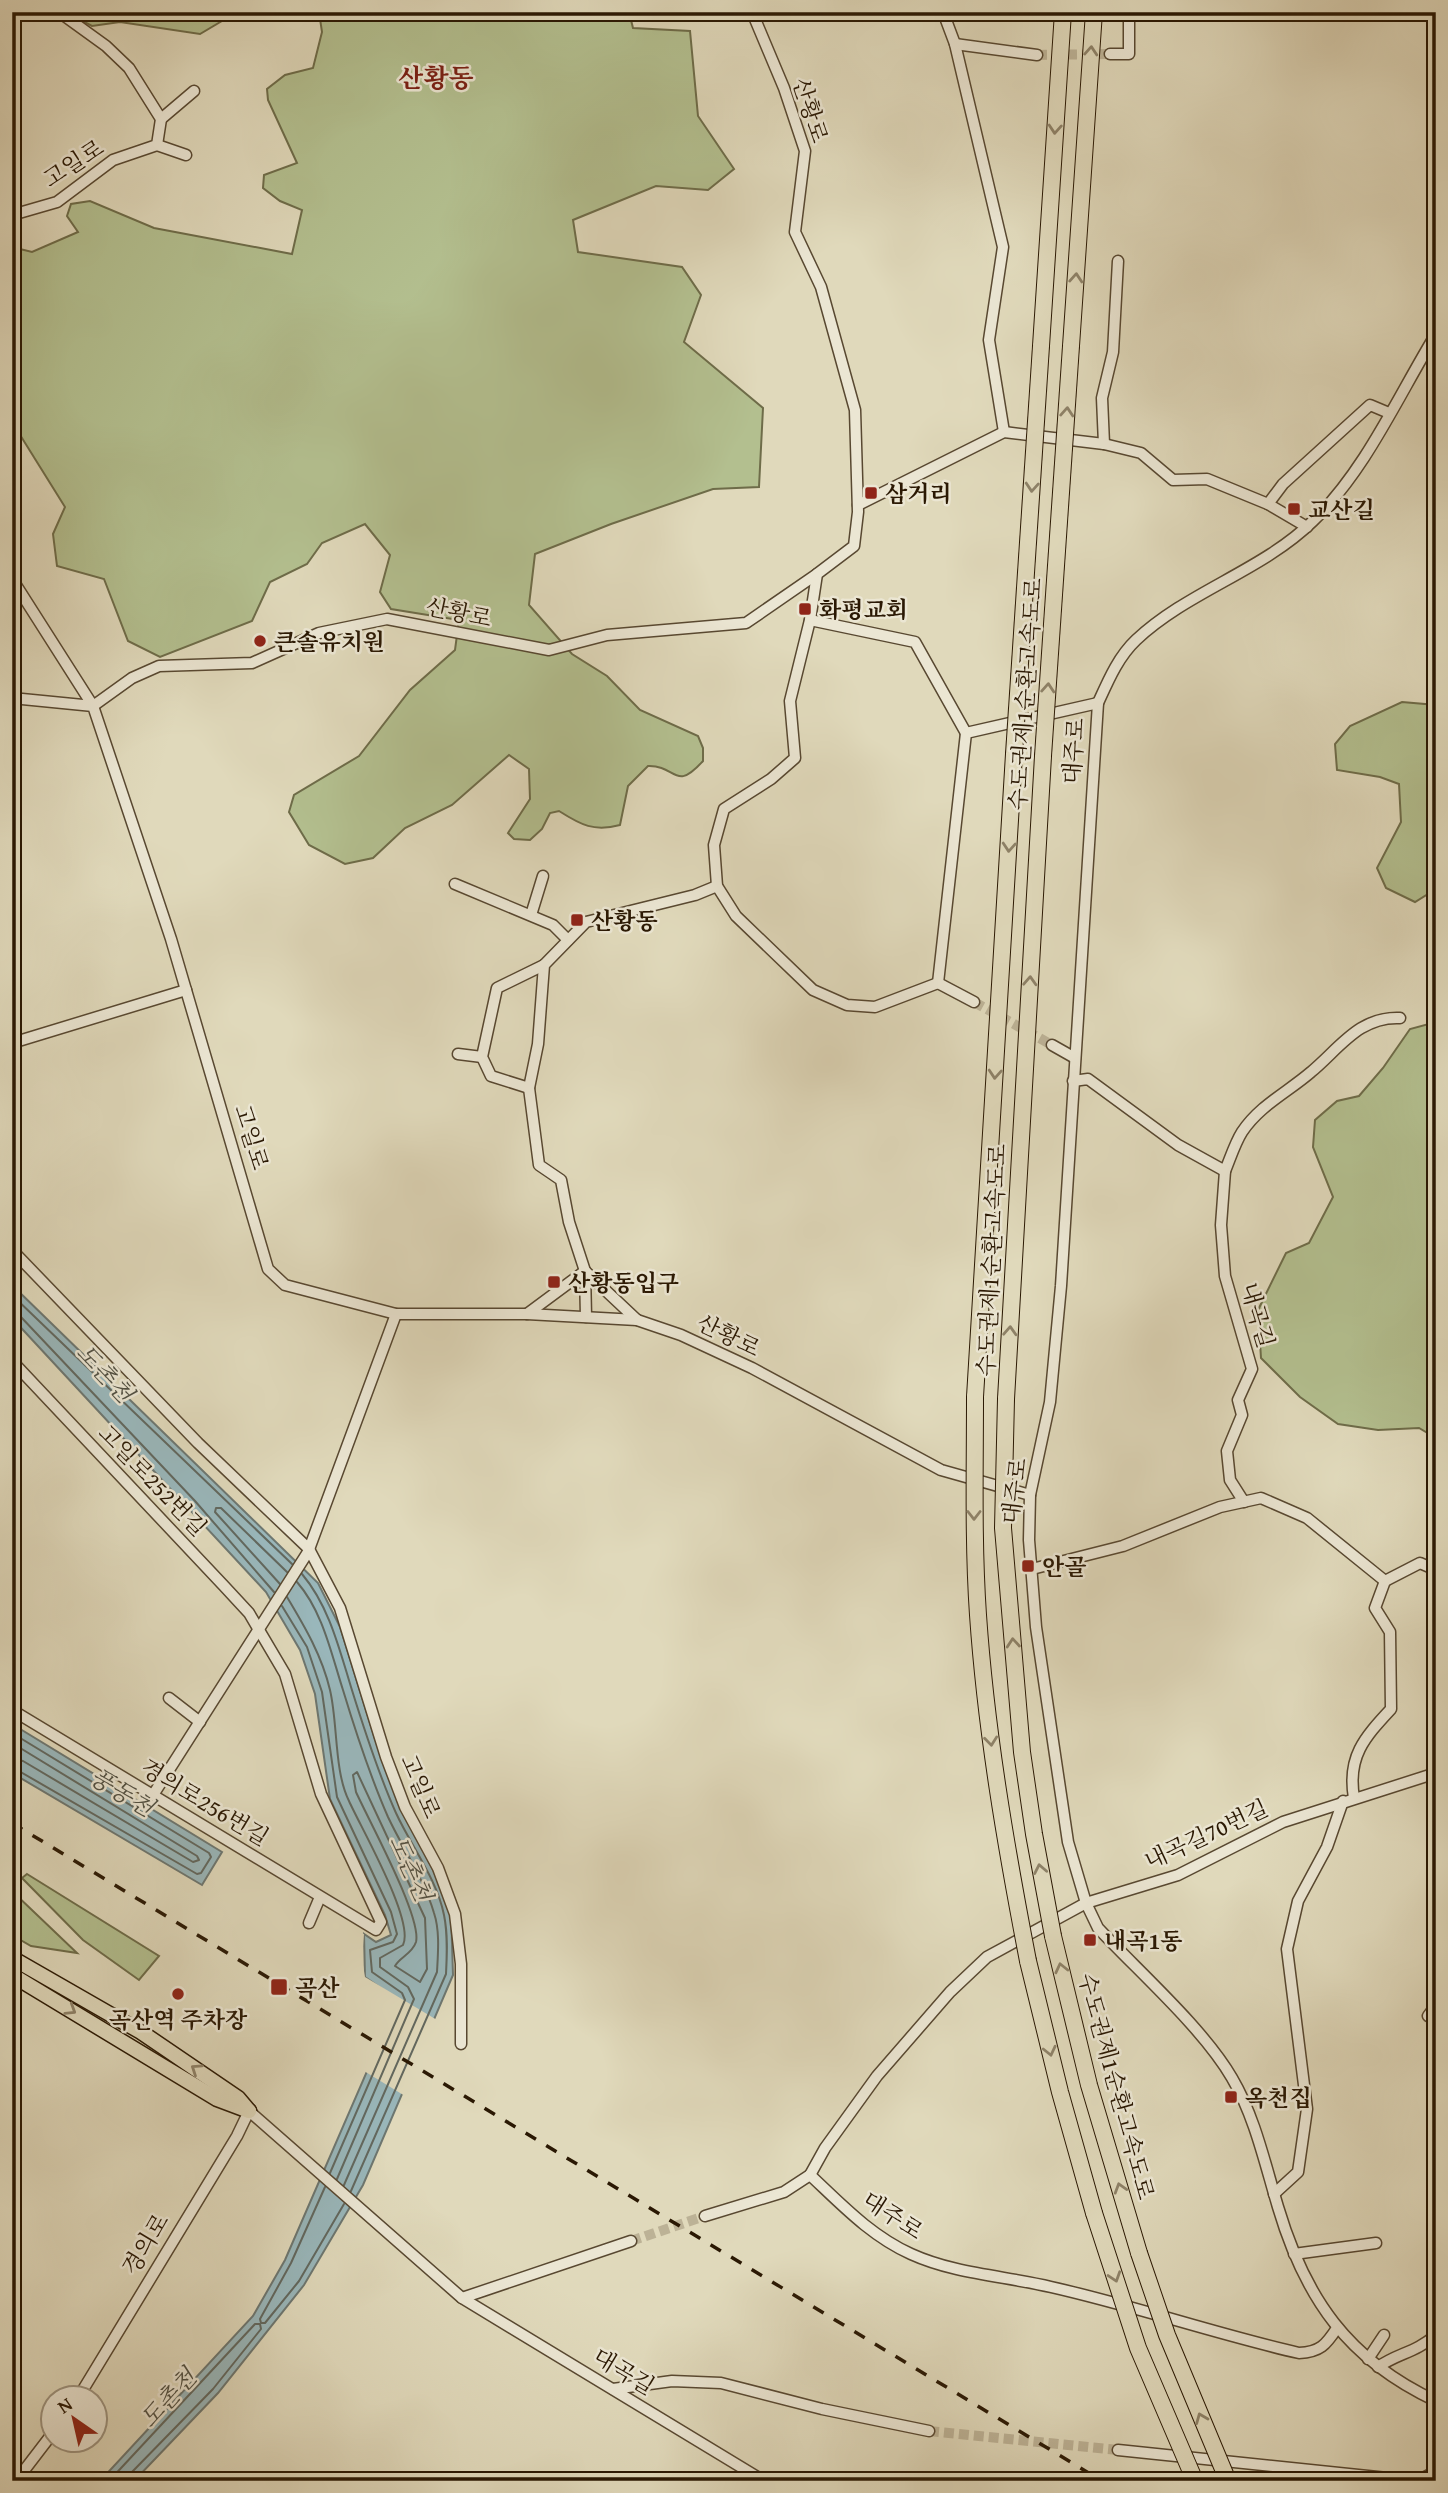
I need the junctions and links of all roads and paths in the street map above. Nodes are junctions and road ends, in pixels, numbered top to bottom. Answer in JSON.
{"nodes":[{"id":1,"x":59,"y":12,"type":"edge"},
{"id":2,"x":752,"y":12,"type":"edge"},
{"id":3,"x":943,"y":12,"type":"edge"},
{"id":4,"x":1063,"y":12,"type":"edge"},
{"id":5,"x":1094,"y":12,"type":"edge"},
{"id":6,"x":1129,"y":12,"type":"edge"},
{"id":7,"x":955,"y":44,"type":"junction"},
{"id":8,"x":1110,"y":54,"type":"tunnel mouth"},
{"id":9,"x":1037,"y":55,"type":"tunnel mouth"},
{"id":10,"x":194,"y":91,"type":"dead end"},
{"id":11,"x":161,"y":119,"type":"junction"},
{"id":12,"x":157,"y":145,"type":"junction"},
{"id":13,"x":187,"y":155,"type":"dead end"},
{"id":14,"x":12,"y":215,"type":"edge"},
{"id":15,"x":1118,"y":261,"type":"dead end"},
{"id":16,"x":1436,"y":334,"type":"edge"},
{"id":17,"x":1389,"y":413,"type":"junction"},
{"id":18,"x":1004,"y":432,"type":"junction"},
{"id":19,"x":1104,"y":444,"type":"junction"},
{"id":20,"x":1268,"y":504,"type":"junction"},
{"id":21,"x":858,"y":505,"type":"junction"},
{"id":22,"x":1307,"y":527,"type":"junction"},
{"id":23,"x":12,"y":549,"type":"edge"},
{"id":24,"x":817,"y":574,"type":"junction"},
{"id":25,"x":810,"y":620,"type":"junction"},
{"id":26,"x":12,"y":698,"type":"edge"},
{"id":27,"x":1098,"y":703,"type":"junction"},
{"id":28,"x":93,"y":706,"type":"junction"},
{"id":29,"x":966,"y":733,"type":"junction"},
{"id":30,"x":542,"y":876,"type":"dead end"},
{"id":31,"x":455,"y":884,"type":"dead end"},
{"id":32,"x":717,"y":886,"type":"junction"},
{"id":33,"x":531,"y":915,"type":"junction"},
{"id":34,"x":568,"y":940,"type":"junction"},
{"id":35,"x":544,"y":965,"type":"junction"},
{"id":36,"x":938,"y":983,"type":"junction"},
{"id":37,"x":186,"y":990,"type":"junction"},
{"id":38,"x":974,"y":1002,"type":"tunnel mouth"},
{"id":39,"x":1400,"y":1018,"type":"dead end"},
{"id":40,"x":12,"y":1043,"type":"edge"},
{"id":41,"x":1052,"y":1045,"type":"tunnel mouth"},
{"id":42,"x":458,"y":1054,"type":"dead end"},
{"id":43,"x":482,"y":1057,"type":"junction"},
{"id":44,"x":1075,"y":1058,"type":"junction"},
{"id":45,"x":1073,"y":1081,"type":"junction"},
{"id":46,"x":529,"y":1088,"type":"junction"},
{"id":47,"x":1225,"y":1171,"type":"junction"},
{"id":48,"x":12,"y":1250,"type":"edge"},
{"id":49,"x":585,"y":1271,"type":"junction"},
{"id":50,"x":397,"y":1314,"type":"junction"},
{"id":51,"x":527,"y":1314,"type":"junction"},
{"id":52,"x":586,"y":1317,"type":"junction"},
{"id":53,"x":637,"y":1320,"type":"junction"},
{"id":54,"x":12,"y":1361,"type":"edge"},
{"id":55,"x":1030,"y":1495,"type":"junction"},
{"id":56,"x":1244,"y":1502,"type":"junction"},
{"id":57,"x":308,"y":1550,"type":"junction"},
{"id":58,"x":1032,"y":1569,"type":"junction"},
{"id":59,"x":1436,"y":1570,"type":"edge"},
{"id":60,"x":1385,"y":1581,"type":"junction"},
{"id":61,"x":261,"y":1629,"type":"junction"},
{"id":62,"x":169,"y":1698,"type":"dead end"},
{"id":63,"x":12,"y":1710,"type":"edge"},
{"id":64,"x":200,"y":1722,"type":"junction"},
{"id":65,"x":1436,"y":1773,"type":"edge"},
{"id":66,"x":153,"y":1795,"type":"junction"},
{"id":67,"x":1354,"y":1798,"type":"junction"},
{"id":68,"x":1343,"y":1801,"type":"junction"},
{"id":69,"x":320,"y":1897,"type":"junction"},
{"id":70,"x":1086,"y":1903,"type":"junction"},
{"id":71,"x":309,"y":1923,"type":"dead end"},
{"id":72,"x":376,"y":1930,"type":"joint"},
{"id":73,"x":12,"y":1958,"type":"edge"},
{"id":74,"x":12,"y":1975,"type":"edge"},
{"id":75,"x":1436,"y":2005,"type":"edge"},
{"id":76,"x":1428,"y":2015,"type":"dead end"},
{"id":77,"x":461,"y":2045,"type":"dead end"},
{"id":78,"x":249,"y":2112,"type":"junction"},
{"id":79,"x":810,"y":2175,"type":"junction"},
{"id":80,"x":1274,"y":2194,"type":"junction"},
{"id":81,"x":705,"y":2216,"type":"tunnel mouth"},
{"id":82,"x":631,"y":2241,"type":"tunnel mouth"},
{"id":83,"x":1376,"y":2244,"type":"dead end"},
{"id":84,"x":1294,"y":2254,"type":"junction"},
{"id":85,"x":462,"y":2298,"type":"junction"},
{"id":86,"x":1338,"y":2328,"type":"junction"},
{"id":87,"x":1384,"y":2334,"type":"dead end"},
{"id":88,"x":1436,"y":2335,"type":"edge"},
{"id":89,"x":1368,"y":2359,"type":"junction"},
{"id":90,"x":1378,"y":2367,"type":"junction"},
{"id":91,"x":87,"y":2384,"type":"edge"},
{"id":92,"x":613,"y":2389,"type":"junction"},
{"id":93,"x":1436,"y":2401,"type":"edge"},
{"id":94,"x":929,"y":2431,"type":"tunnel mouth"},
{"id":95,"x":1118,"y":2450,"type":"tunnel mouth"},
{"id":96,"x":38,"y":2452,"type":"edge"},
{"id":97,"x":1436,"y":2471,"type":"edge"},
{"id":98,"x":16,"y":2481,"type":"edge"},
{"id":99,"x":764,"y":2481,"type":"edge"},
{"id":100,"x":1195,"y":2481,"type":"edge"},
{"id":101,"x":1228,"y":2481,"type":"edge"},
{"id":102,"x":1417,"y":2481,"type":"edge"}],
"edges":[{"from":1,"to":11,"type":"street"},
{"from":2,"to":21,"type":"street","name":"산황로"},
{"from":3,"to":7,"type":"street"},
{"from":4,"to":100,"type":"highway","name":"수도권제1순환고속도로","one_way":true,"bridge":true},
{"from":101,"to":5,"type":"highway","name":"수도권제1순환고속도로","one_way":true,"bridge":true},
{"from":6,"to":8,"type":"street"},
{"from":7,"to":9,"type":"street"},
{"from":7,"to":18,"type":"street"},
{"from":10,"to":11,"type":"street"},
{"from":11,"to":12,"type":"street"},
{"from":12,"to":13,"type":"street"},
{"from":12,"to":14,"type":"street","name":"고일로"},
{"from":15,"to":19,"type":"street"},
{"from":16,"to":17,"type":"street","name":"대주로"},
{"from":17,"to":20,"type":"street"},
{"from":17,"to":22,"type":"street","name":"대주로"},
{"from":18,"to":19,"type":"street"},
{"from":18,"to":21,"type":"street"},
{"from":19,"to":20,"type":"street"},
{"from":20,"to":22,"type":"street"},
{"from":21,"to":24,"type":"street","name":"산황로"},
{"from":22,"to":27,"type":"street","name":"대주로"},
{"from":23,"to":28,"type":"street","name":"고일로"},
{"from":24,"to":25,"type":"street"},
{"from":24,"to":28,"type":"street","name":"산황로"},
{"from":25,"to":29,"type":"street"},
{"from":25,"to":32,"type":"street"},
{"from":26,"to":28,"type":"street"},
{"from":27,"to":29,"type":"street"},
{"from":27,"to":44,"type":"street","name":"대주로"},
{"from":28,"to":37,"type":"street","name":"고일로"},
{"from":29,"to":36,"type":"street"},
{"from":30,"to":33,"type":"street"},
{"from":31,"to":33,"type":"street"},
{"from":32,"to":34,"type":"street"},
{"from":32,"to":36,"type":"street"},
{"from":33,"to":34,"type":"street"},
{"from":34,"to":35,"type":"street"},
{"from":35,"to":43,"type":"street"},
{"from":35,"to":46,"type":"street"},
{"from":36,"to":38,"type":"street"},
{"from":37,"to":40,"type":"street"},
{"from":37,"to":50,"type":"street","name":"고일로"},
{"from":39,"to":47,"type":"street"},
{"from":41,"to":44,"type":"street"},
{"from":42,"to":43,"type":"street"},
{"from":43,"to":46,"type":"street"},
{"from":44,"to":45,"type":"street","name":"대주로"},
{"from":45,"to":47,"type":"street"},
{"from":45,"to":55,"type":"street","name":"대주로"},
{"from":46,"to":49,"type":"street"},
{"from":47,"to":56,"type":"street","name":"내곡길"},
{"from":48,"to":57,"type":"street","name":"고일로"},
{"from":49,"to":51,"type":"street"},
{"from":49,"to":52,"type":"street"},
{"from":49,"to":53,"type":"street"},
{"from":50,"to":51,"type":"street","name":"고일로"},
{"from":50,"to":57,"type":"street"},
{"from":51,"to":52,"type":"street","name":"고일로"},
{"from":52,"to":53,"type":"street","name":"산황로"},
{"from":53,"to":55,"type":"street","name":"산황로"},
{"from":54,"to":61,"type":"street","name":"고일로252번길"},
{"from":55,"to":58,"type":"street","name":"대주로"},
{"from":56,"to":58,"type":"street"},
{"from":56,"to":60,"type":"street"},
{"from":57,"to":61,"type":"street"},
{"from":57,"to":77,"type":"street","name":"고일로"},
{"from":58,"to":70,"type":"street","name":"대주로"},
{"from":59,"to":60,"type":"street"},
{"from":60,"to":67,"type":"street"},
{"from":61,"to":64,"type":"street"},
{"from":61,"to":72,"type":"street","name":"고일로252번길"},
{"from":62,"to":64,"type":"street"},
{"from":63,"to":66,"type":"street","name":"경의로256번길"},
{"from":64,"to":66,"type":"street"},
{"from":65,"to":67,"type":"street","name":"내곡길70번길"},
{"from":66,"to":69,"type":"street","name":"경의로256번길"},
{"from":67,"to":68,"type":"street","name":"내곡길70번길"},
{"from":68,"to":70,"type":"street","name":"내곡길70번길"},
{"from":68,"to":80,"type":"street"},
{"from":69,"to":71,"type":"street"},
{"from":69,"to":72,"type":"street","name":"경의로256번길"},
{"from":70,"to":79,"type":"street"},
{"from":70,"to":80,"type":"street","name":"대주로"},
{"from":78,"to":73,"type":"main road","one_way":true},
{"from":74,"to":78,"type":"main road","one_way":true},
{"from":75,"to":76,"type":"street"},
{"from":78,"to":85,"type":"street","name":"대곡길"},
{"from":78,"to":91,"type":"street","name":"경의로"},
{"from":79,"to":81,"type":"street"},
{"from":79,"to":86,"type":"street","name":"대주로"},
{"from":80,"to":84,"type":"street","name":"대주로"},
{"from":82,"to":85,"type":"street"},
{"from":83,"to":84,"type":"street"},
{"from":84,"to":86,"type":"street","name":"대주로"},
{"from":85,"to":92,"type":"street","name":"대곡길"},
{"from":86,"to":89,"type":"street","name":"대주로"},
{"from":87,"to":89,"type":"street"},
{"from":88,"to":90,"type":"street"},
{"from":89,"to":90,"type":"street","name":"대주로"},
{"from":90,"to":93,"type":"street","name":"대주로"},
{"from":92,"to":94,"type":"street"},
{"from":92,"to":99,"type":"street","name":"대곡길"},
{"from":95,"to":102,"type":"street"},
{"from":96,"to":98,"type":"street"},
{"from":97,"to":102,"type":"street"}]}
